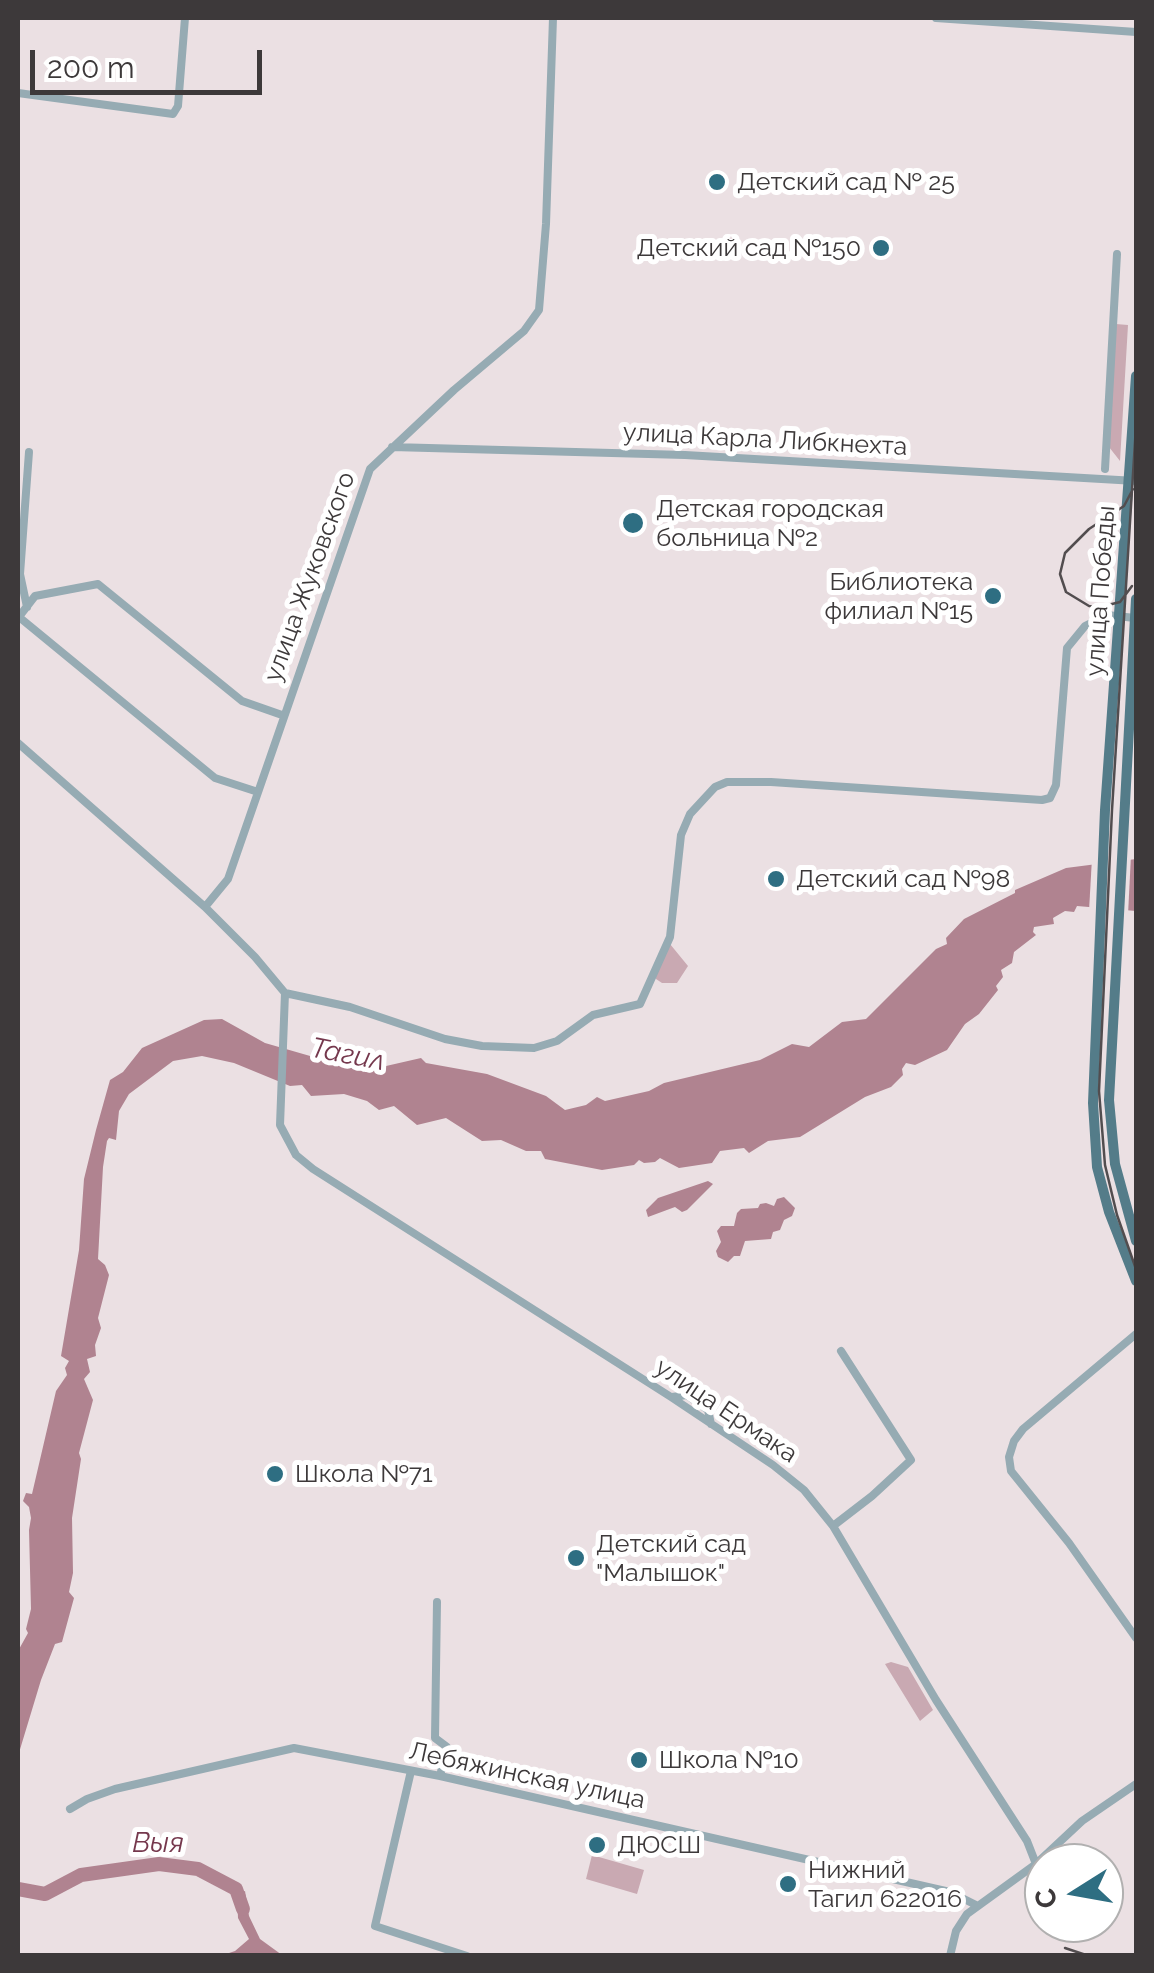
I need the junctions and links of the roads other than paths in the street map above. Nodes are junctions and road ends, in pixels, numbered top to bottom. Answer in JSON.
{"nodes":[{"id":1,"x":185,"y":18,"type":"edge"},
{"id":2,"x":553,"y":18,"type":"edge"},
{"id":3,"x":936,"y":18,"type":"edge"},
{"id":4,"x":1136,"y":32,"type":"edge"},
{"id":5,"x":18,"y":93,"type":"edge"},
{"id":6,"x":1116,"y":254,"type":"dead end"},
{"id":7,"x":1136,"y":376,"type":"edge"},
{"id":8,"x":392,"y":447,"type":"junction"},
{"id":9,"x":29,"y":452,"type":"dead end"},
{"id":10,"x":1105,"y":469,"type":"dead end"},
{"id":11,"x":1132,"y":481,"type":"edge"},
{"id":12,"x":1136,"y":599,"type":"edge"},
{"id":13,"x":26,"y":607,"type":"junction"},
{"id":14,"x":1119,"y":616,"type":"junction"},
{"id":15,"x":18,"y":618,"type":"edge"},
{"id":16,"x":1135,"y":618,"type":"edge"},
{"id":17,"x":282,"y":714,"type":"junction"},
{"id":18,"x":18,"y":743,"type":"edge"},
{"id":19,"x":258,"y":792,"type":"junction"},
{"id":20,"x":205,"y":907,"type":"junction"},
{"id":21,"x":285,"y":993,"type":"junction"},
{"id":22,"x":1136,"y":1241,"type":"edge"},
{"id":23,"x":1136,"y":1281,"type":"edge"},
{"id":24,"x":1136,"y":1334,"type":"edge"},
{"id":25,"x":841,"y":1351,"type":"dead end"},
{"id":26,"x":833,"y":1526,"type":"junction"},
{"id":27,"x":436,"y":1602,"type":"dead end"},
{"id":28,"x":1136,"y":1638,"type":"edge"},
{"id":29,"x":411,"y":1771,"type":"junction"},
{"id":30,"x":440,"y":1776,"type":"junction"},
{"id":31,"x":1136,"y":1784,"type":"edge"},
{"id":32,"x":70,"y":1809,"type":"dead end"},
{"id":33,"x":1028,"y":1843,"type":"edge"},
{"id":34,"x":1058,"y":1843,"type":"edge"},
{"id":35,"x":1024,"y":1872,"type":"edge"},
{"id":36,"x":976,"y":1905,"type":"junction"},
{"id":37,"x":466,"y":1956,"type":"edge"},
{"id":38,"x":950,"y":1956,"type":"edge"}],
"edges":[{"from":1,"to":5,"type":"street"},
{"from":2,"to":8,"type":"street","name":"улица Жуковского"},
{"from":3,"to":4,"type":"street"},
{"from":6,"to":10,"type":"street"},
{"from":7,"to":11,"type":"main road","name":"улица Победы"},
{"from":8,"to":11,"type":"street","name":"улица Карла Либкнехта"},
{"from":8,"to":17,"type":"street","name":"улица Жуковского"},
{"from":9,"to":13,"type":"street"},
{"from":11,"to":14,"type":"main road","name":"улица Победы"},
{"from":12,"to":16,"type":"main road","name":"улица Победы"},
{"from":13,"to":15,"type":"street"},
{"from":13,"to":17,"type":"street"},
{"from":14,"to":16,"type":"street"},
{"from":14,"to":21,"type":"street"},
{"from":14,"to":23,"type":"main road","name":"улица Победы"},
{"from":15,"to":19,"type":"street"},
{"from":16,"to":22,"type":"main road","name":"улица Победы"},
{"from":17,"to":19,"type":"street","name":"улица Жуковского"},
{"from":18,"to":20,"type":"street"},
{"from":19,"to":20,"type":"street","name":"улица Жуковского"},
{"from":20,"to":21,"type":"street"},
{"from":21,"to":26,"type":"street","name":"улица Ермака"},
{"from":24,"to":28,"type":"street"},
{"from":25,"to":26,"type":"street"},
{"from":26,"to":33,"type":"street","name":"улица Ермака"},
{"from":27,"to":30,"type":"street"},
{"from":29,"to":30,"type":"street","name":"Лебяжинская улица"},
{"from":29,"to":32,"type":"street","name":"Лебяжинская улица"},
{"from":29,"to":37,"type":"street"},
{"from":30,"to":36,"type":"street","name":"Лебяжинская улица"},
{"from":31,"to":34,"type":"street"},
{"from":35,"to":36,"type":"street"},
{"from":36,"to":38,"type":"street"}]}
